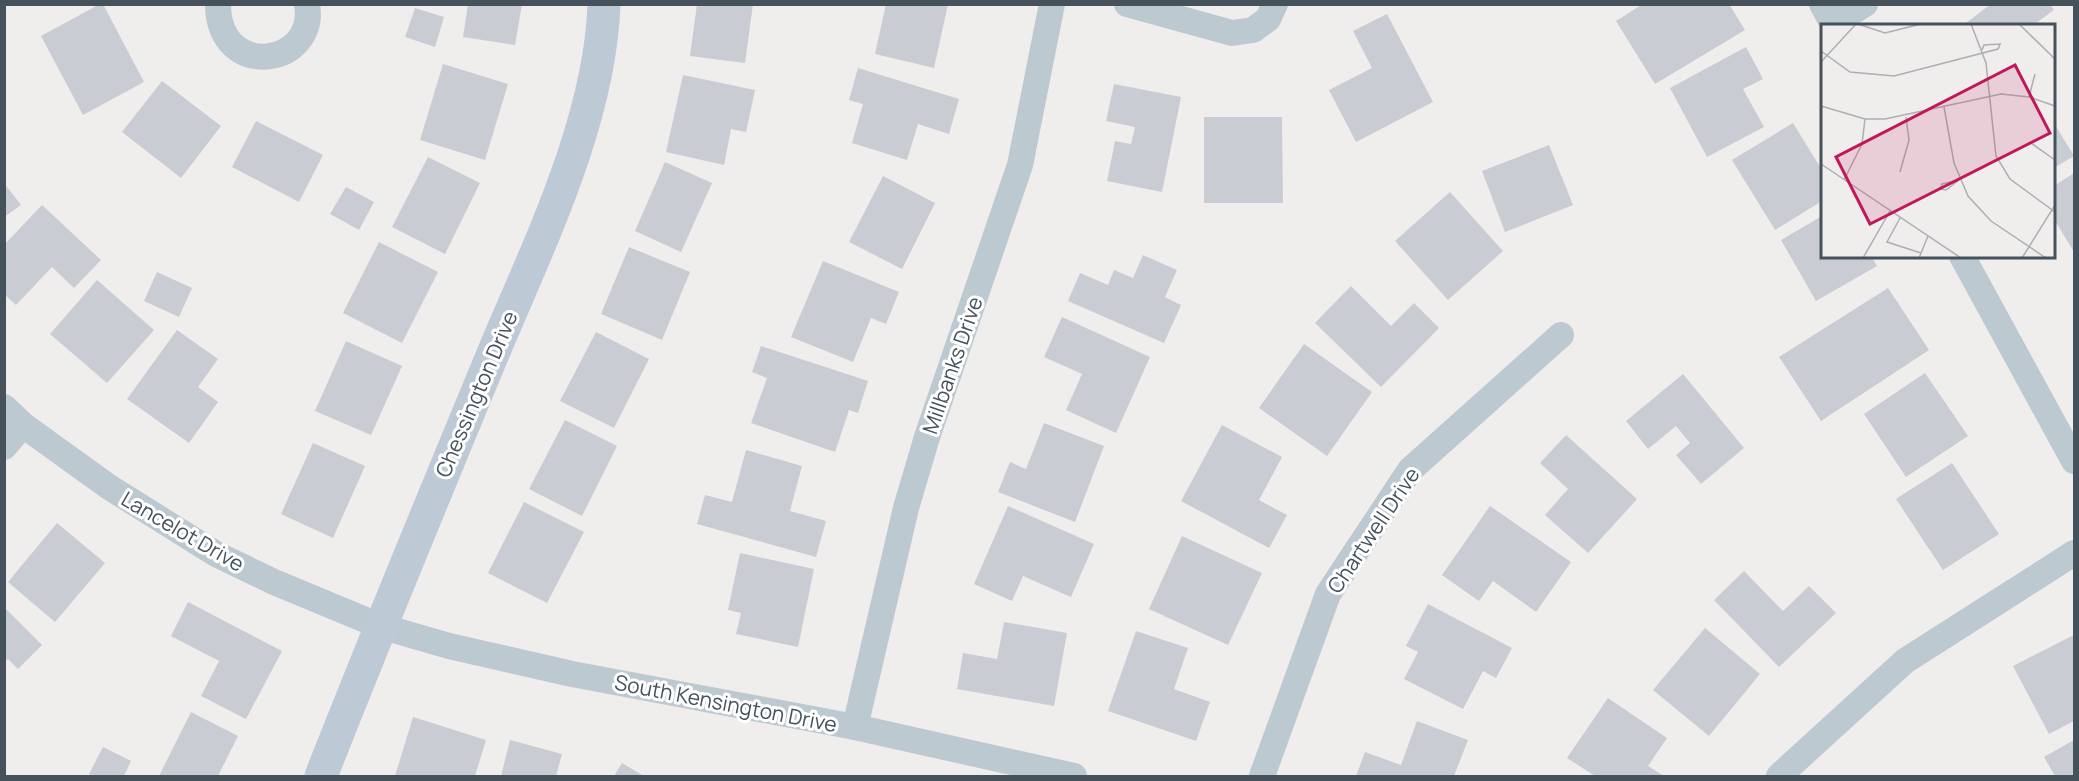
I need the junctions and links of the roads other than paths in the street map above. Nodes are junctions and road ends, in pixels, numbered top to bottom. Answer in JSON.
{"nodes":[{"id":1,"x":218,"y":4,"type":"edge"},
{"id":2,"x":307,"y":4,"type":"edge"},
{"id":3,"x":604,"y":4,"type":"edge"},
{"id":4,"x":1052,"y":4,"type":"edge"},
{"id":5,"x":1127,"y":4,"type":"edge"},
{"id":6,"x":1275,"y":4,"type":"edge"},
{"id":7,"x":1865,"y":4,"type":"edge"},
{"id":8,"x":1830,"y":18,"type":"edge"},
{"id":9,"x":1963,"y":258,"type":"edge"},
{"id":10,"x":1561,"y":335,"type":"dead end"},
{"id":11,"x":4,"y":407,"type":"edge"},
{"id":12,"x":23,"y":425,"type":"junction"},
{"id":13,"x":4,"y":447,"type":"edge"},
{"id":14,"x":2074,"y":461,"type":"edge"},
{"id":15,"x":2074,"y":553,"type":"edge"},
{"id":16,"x":380,"y":626,"type":"junction"},
{"id":17,"x":855,"y":727,"type":"junction"},
{"id":18,"x":321,"y":777,"type":"edge"},
{"id":19,"x":1074,"y":777,"type":"edge"},
{"id":20,"x":1262,"y":777,"type":"edge"},
{"id":21,"x":1779,"y":777,"type":"edge"}],
"edges":[{"from":1,"to":2,"type":"street"},
{"from":3,"to":16,"type":"street","name":"Chessington Drive"},
{"from":4,"to":17,"type":"street","name":"Millbanks Drive"},
{"from":5,"to":6,"type":"street"},
{"from":7,"to":8,"type":"street"},
{"from":9,"to":14,"type":"street"},
{"from":10,"to":20,"type":"street","name":"Chartwell Drive"},
{"from":11,"to":12,"type":"street","name":"Lancelot Drive"},
{"from":12,"to":13,"type":"street"},
{"from":12,"to":16,"type":"street","name":"Lancelot Drive"},
{"from":15,"to":21,"type":"street"},
{"from":16,"to":17,"type":"street","name":"South Kensington Drive"},
{"from":16,"to":18,"type":"street","name":"Chessington Drive"},
{"from":17,"to":19,"type":"street","name":"South Kensington Drive"}]}
